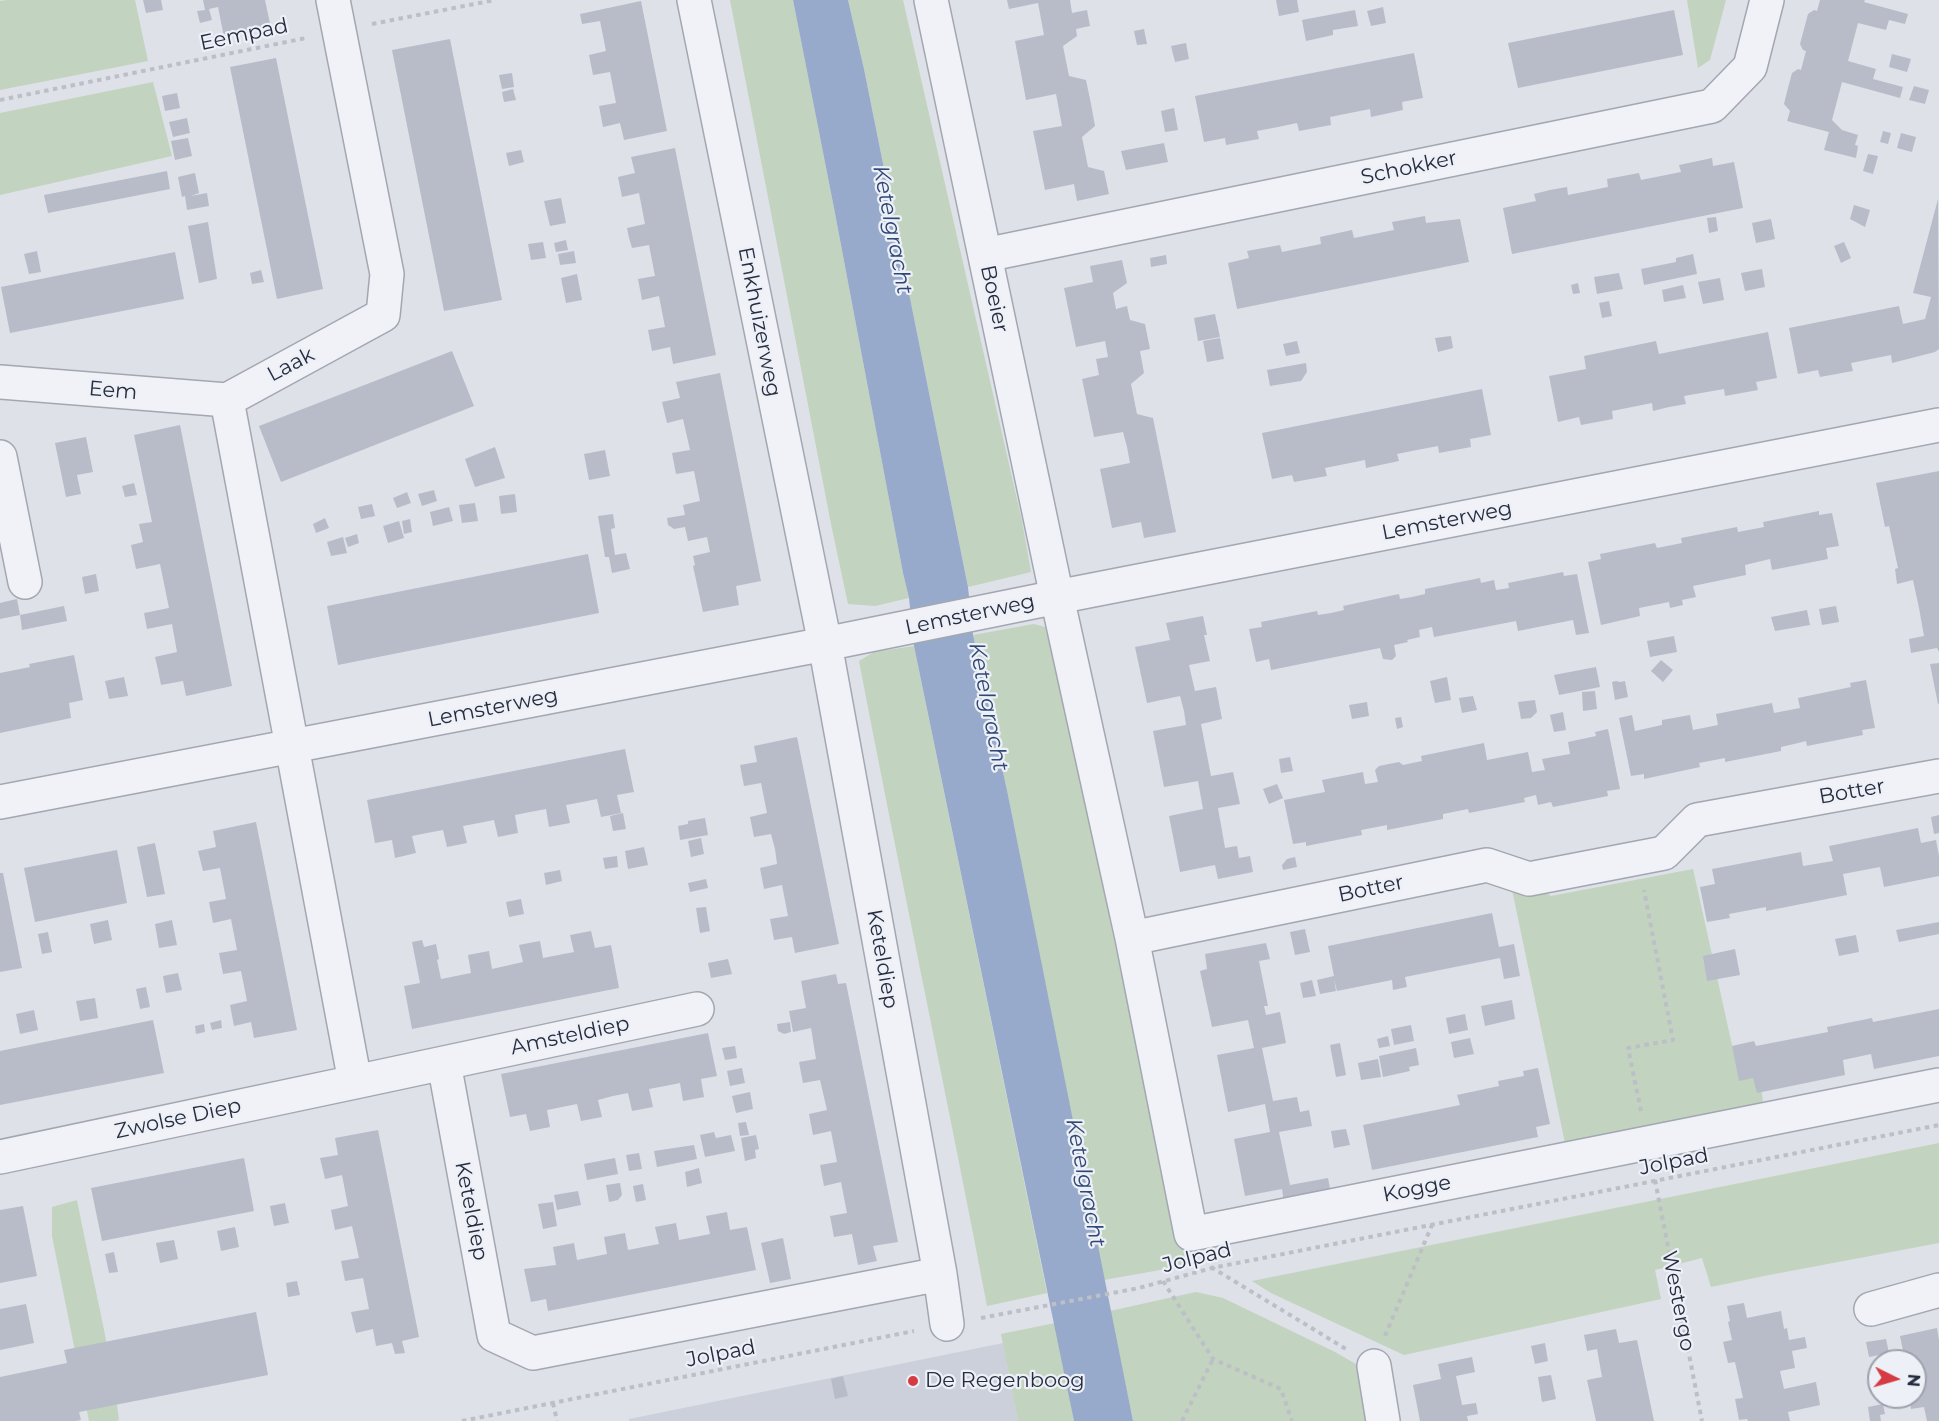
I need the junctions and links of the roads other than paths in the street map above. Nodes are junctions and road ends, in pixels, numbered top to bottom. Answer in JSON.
{"nodes":[{"id":1,"x":694,"y":0,"type":"edge"},
{"id":2,"x":931,"y":0,"type":"edge"},
{"id":3,"x":1767,"y":0,"type":"edge"},
{"id":4,"x":336,"y":15,"type":"edge"},
{"id":5,"x":985,"y":255,"type":"junction"},
{"id":6,"x":0,"y":382,"type":"edge"},
{"id":7,"x":227,"y":400,"type":"junction"},
{"id":8,"x":1939,"y":426,"type":"edge"},
{"id":9,"x":0,"y":457,"type":"edge"},
{"id":10,"x":25,"y":582,"type":"dead end"},
{"id":11,"x":1057,"y":597,"type":"junction"},
{"id":12,"x":825,"y":644,"type":"junction"},
{"id":13,"x":292,"y":746,"type":"junction"},
{"id":14,"x":1939,"y":776,"type":"edge"},
{"id":15,"x":0,"y":802,"type":"edge"},
{"id":16,"x":1132,"y":938,"type":"junction"},
{"id":17,"x":697,"y":1009,"type":"dead end"},
{"id":18,"x":444,"y":1063,"type":"junction"},
{"id":19,"x":355,"y":1082,"type":"junction"},
{"id":20,"x":1939,"y":1085,"type":"edge"},
{"id":21,"x":0,"y":1157,"type":"edge"},
{"id":22,"x":940,"y":1274,"type":"junction"},
{"id":23,"x":1939,"y":1290,"type":"edge"},
{"id":24,"x":1871,"y":1308,"type":"dead end"},
{"id":25,"x":947,"y":1324,"type":"road end"},
{"id":26,"x":1374,"y":1366,"type":"road end"},
{"id":27,"x":1383,"y":1421,"type":"edge"}],
"edges":[{"from":1,"to":12,"type":"street","name":"Enkhuizerweg"},
{"from":2,"to":5,"type":"street","name":"Boeier"},
{"from":3,"to":5,"type":"street","name":"Schokker"},
{"from":4,"to":7,"type":"street","name":"Laak"},
{"from":5,"to":11,"type":"street","name":"Boeier"},
{"from":6,"to":7,"type":"street","name":"Eem"},
{"from":7,"to":13,"type":"street"},
{"from":8,"to":11,"type":"street","name":"Lemsterweg"},
{"from":9,"to":10,"type":"street"},
{"from":11,"to":12,"type":"street","name":"Lemsterweg"},
{"from":11,"to":16,"type":"street"},
{"from":12,"to":13,"type":"street","name":"Lemsterweg"},
{"from":12,"to":22,"type":"street","name":"Keteldiep"},
{"from":13,"to":15,"type":"street","name":"Lemsterweg"},
{"from":13,"to":19,"type":"street"},
{"from":14,"to":16,"type":"street","name":"Botter"},
{"from":16,"to":20,"type":"street","name":"Kogge"},
{"from":17,"to":18,"type":"street","name":"Amsteldiep"},
{"from":18,"to":19,"type":"street"},
{"from":18,"to":22,"type":"street","name":"Keteldiep"},
{"from":19,"to":21,"type":"street","name":"Zwolse Diep"},
{"from":22,"to":25,"type":"street","name":"Keteldiep"},
{"from":23,"to":24,"type":"street"},
{"from":26,"to":27,"type":"street"}]}
